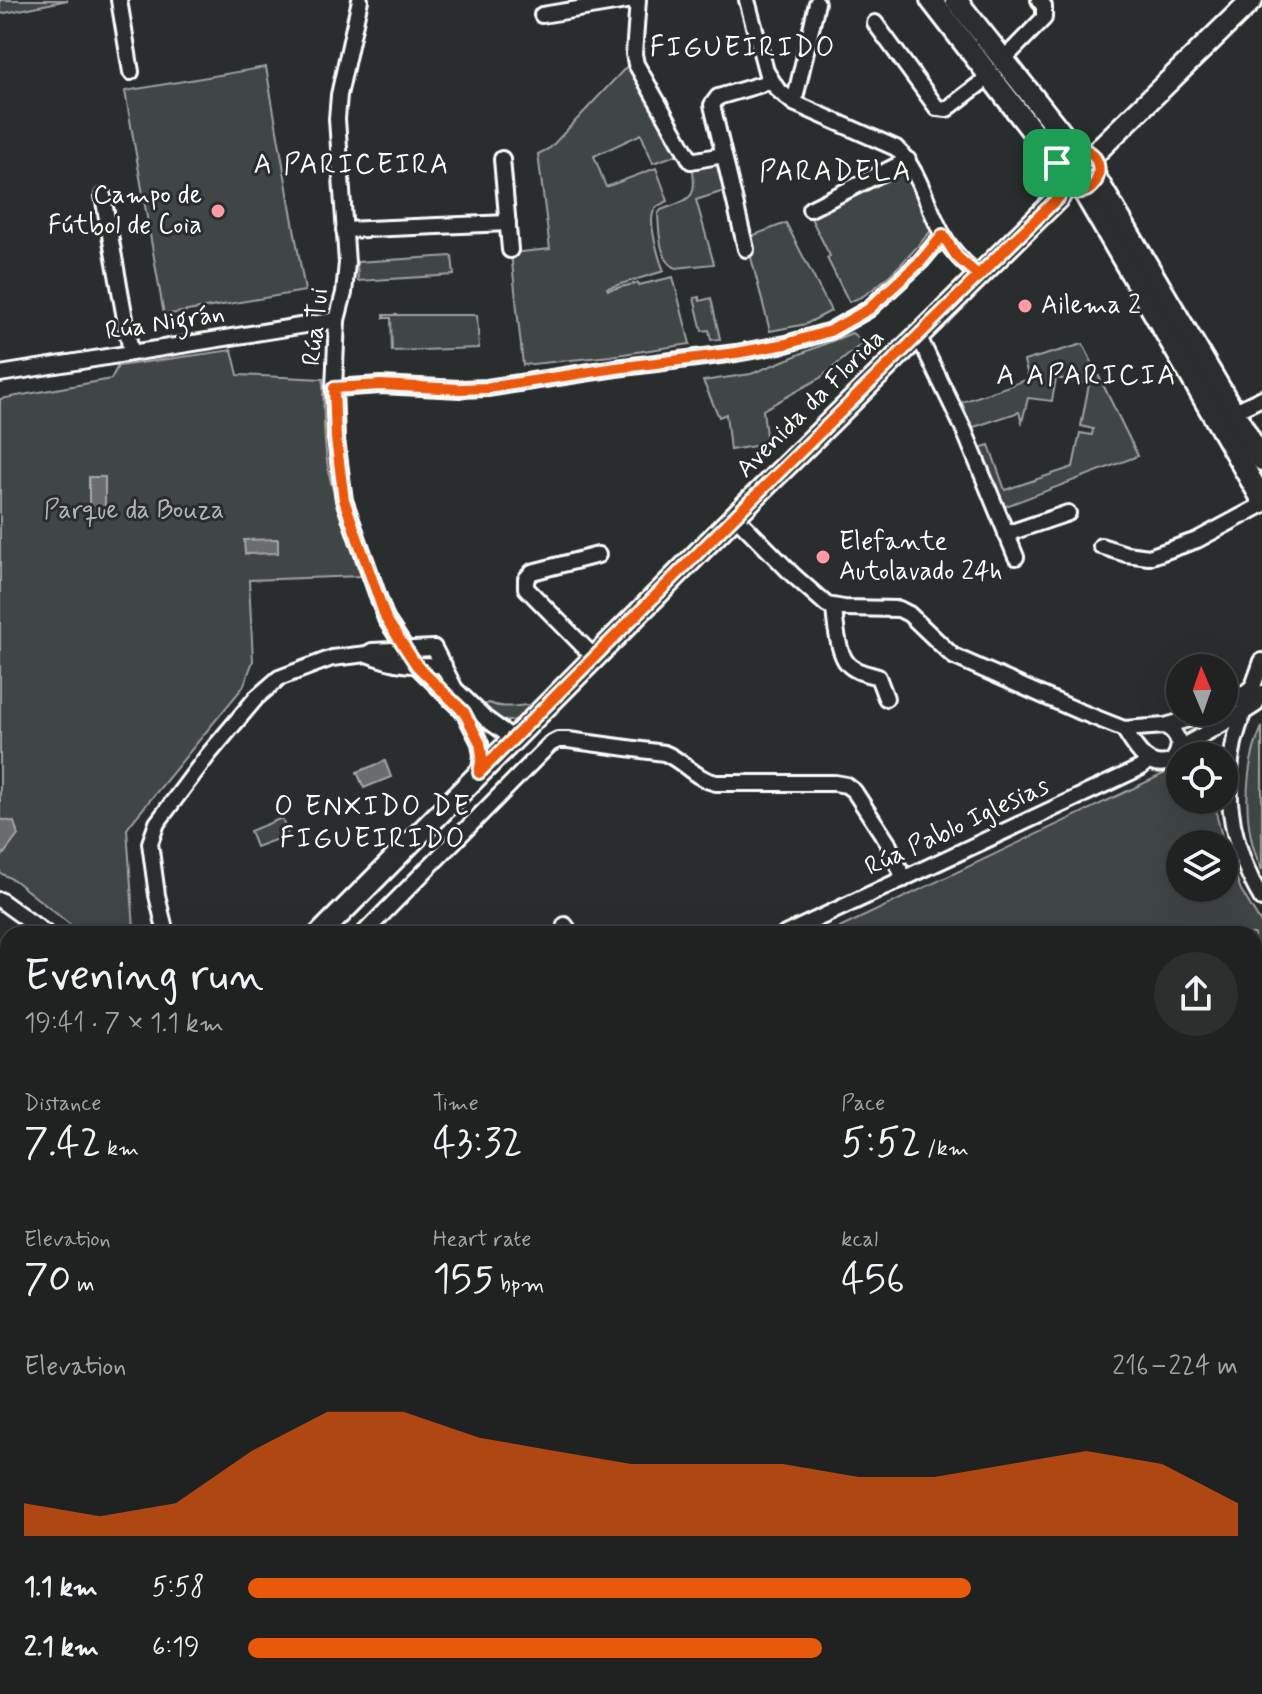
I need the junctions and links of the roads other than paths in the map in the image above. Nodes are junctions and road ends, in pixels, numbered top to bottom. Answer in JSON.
{"nodes":[{"id":1,"x":119,"y":0,"type":"edge"},
{"id":2,"x":360,"y":0,"type":"edge"},
{"id":3,"x":636,"y":0,"type":"edge"},
{"id":4,"x":747,"y":0,"type":"edge"},
{"id":5,"x":931,"y":0,"type":"edge"},
{"id":6,"x":956,"y":0,"type":"edge"},
{"id":7,"x":1039,"y":0,"type":"edge"},
{"id":8,"x":1252,"y":0,"type":"edge"},
{"id":9,"x":817,"y":3,"type":"dead end"},
{"id":10,"x":542,"y":15,"type":"dead end"},
{"id":11,"x":875,"y":23,"type":"dead end"},
{"id":12,"x":996,"y":68,"type":"junction"},
{"id":13,"x":131,"y":72,"type":"dead end"},
{"id":14,"x":772,"y":81,"type":"junction"},
{"id":15,"x":794,"y":103,"type":"junction"},
{"id":16,"x":1083,"y":152,"type":"junction"},
{"id":17,"x":723,"y":155,"type":"junction"},
{"id":18,"x":502,"y":159,"type":"dead end"},
{"id":19,"x":908,"y":160,"type":"junction"},
{"id":20,"x":1057,"y":163,"type":"junction"},
{"id":21,"x":1082,"y":187,"type":"junction"},
{"id":22,"x":103,"y":196,"type":"dead end"},
{"id":23,"x":810,"y":209,"type":"dead end"},
{"id":24,"x":508,"y":223,"type":"junction"},
{"id":25,"x":344,"y":230,"type":"junction"},
{"id":26,"x":943,"y":235,"type":"junction"},
{"id":27,"x":746,"y":249,"type":"dead end"},
{"id":28,"x":510,"y":250,"type":"dead end"},
{"id":29,"x":978,"y":275,"type":"junction"},
{"id":30,"x":337,"y":320,"type":"junction"},
{"id":31,"x":918,"y":335,"type":"junction"},
{"id":32,"x":131,"y":352,"type":"junction"},
{"id":33,"x":0,"y":374,"type":"edge"},
{"id":34,"x":334,"y":388,"type":"junction"},
{"id":35,"x":1262,"y":398,"type":"edge"},
{"id":36,"x":1233,"y":412,"type":"junction"},
{"id":37,"x":1262,"y":460,"type":"edge"},
{"id":38,"x":1262,"y":499,"type":"edge"},
{"id":39,"x":1262,"y":505,"type":"edge"},
{"id":40,"x":1068,"y":513,"type":"dead end"},
{"id":41,"x":735,"y":516,"type":"junction"},
{"id":42,"x":1006,"y":534,"type":"junction"},
{"id":43,"x":1101,"y":546,"type":"dead end"},
{"id":44,"x":598,"y":555,"type":"dead end"},
{"id":45,"x":1016,"y":557,"type":"dead end"},
{"id":46,"x":834,"y":607,"type":"junction"},
{"id":47,"x":386,"y":619,"type":"junction"},
{"id":48,"x":404,"y":650,"type":"junction"},
{"id":49,"x":369,"y":652,"type":"junction"},
{"id":50,"x":594,"y":657,"type":"junction"},
{"id":51,"x":1262,"y":661,"type":"edge"},
{"id":52,"x":444,"y":665,"type":"junction"},
{"id":53,"x":417,"y":666,"type":"junction"},
{"id":54,"x":1258,"y":689,"type":"edge"},
{"id":55,"x":886,"y":698,"type":"dead end"},
{"id":56,"x":1238,"y":699,"type":"edge"},
{"id":57,"x":464,"y":712,"type":"junction"},
{"id":58,"x":1244,"y":712,"type":"junction"},
{"id":59,"x":486,"y":719,"type":"junction"},
{"id":60,"x":1165,"y":726,"type":"joint"},
{"id":61,"x":1124,"y":729,"type":"junction"},
{"id":62,"x":1149,"y":729,"type":"junction"},
{"id":63,"x":514,"y":739,"type":"junction"},
{"id":64,"x":1177,"y":742,"type":"edge"},
{"id":65,"x":1194,"y":742,"type":"edge"},
{"id":66,"x":1234,"y":742,"type":"edge"},
{"id":67,"x":1145,"y":757,"type":"junction"},
{"id":68,"x":1166,"y":763,"type":"edge"},
{"id":69,"x":479,"y":773,"type":"junction"},
{"id":70,"x":1231,"y":814,"type":"edge"},
{"id":71,"x":904,"y":879,"type":"junction"},
{"id":72,"x":1262,"y":899,"type":"edge"},
{"id":73,"x":0,"y":900,"type":"edge"},
{"id":74,"x":36,"y":926,"type":"edge"},
{"id":75,"x":164,"y":926,"type":"edge"},
{"id":76,"x":328,"y":926,"type":"edge"},
{"id":77,"x":371,"y":926,"type":"edge"},
{"id":78,"x":802,"y":926,"type":"edge"}],
"edges":[{"from":1,"to":13,"type":"street"},
{"from":2,"to":25,"type":"street","name":"Rúa Tui"},
{"from":3,"to":10,"type":"street"},
{"from":3,"to":17,"type":"street"},
{"from":4,"to":14,"type":"street"},
{"from":5,"to":12,"type":"main road"},
{"from":6,"to":12,"type":"main road"},
{"from":7,"to":12,"type":"street"},
{"from":8,"to":16,"type":"main road"},
{"from":9,"to":15,"type":"street"},
{"from":11,"to":12,"type":"street"},
{"from":12,"to":16,"type":"main road"},
{"from":12,"to":20,"type":"main road"},
{"from":14,"to":15,"type":"street"},
{"from":14,"to":17,"type":"street"},
{"from":15,"to":19,"type":"street"},
{"from":16,"to":20,"type":"main road"},
{"from":16,"to":21,"type":"main road"},
{"from":17,"to":27,"type":"street"},
{"from":18,"to":24,"type":"street"},
{"from":19,"to":23,"type":"street"},
{"from":19,"to":26,"type":"street"},
{"from":20,"to":21,"type":"main road"},
{"from":21,"to":29,"type":"main road","name":"Avenida da Florida"},
{"from":21,"to":36,"type":"main road"},
{"from":21,"to":38,"type":"main road"},
{"from":22,"to":32,"type":"street"},
{"from":24,"to":25,"type":"street"},
{"from":24,"to":28,"type":"street"},
{"from":25,"to":30,"type":"street","name":"Rúa Tui"},
{"from":26,"to":29,"type":"street"},
{"from":26,"to":34,"type":"street"},
{"from":29,"to":31,"type":"main road","name":"Avenida da Florida"},
{"from":30,"to":32,"type":"street","name":"Rúa Nigrán"},
{"from":30,"to":34,"type":"street","name":"Rúa Tui"},
{"from":31,"to":41,"type":"main road","name":"Avenida da Florida"},
{"from":31,"to":42,"type":"street"},
{"from":32,"to":33,"type":"street","name":"Rúa Nigrán"},
{"from":34,"to":47,"type":"street","name":"Rúa Tui"},
{"from":35,"to":36,"type":"street"},
{"from":36,"to":37,"type":"main road"},
{"from":39,"to":43,"type":"street"},
{"from":40,"to":42,"type":"street"},
{"from":41,"to":46,"type":"street"},
{"from":41,"to":50,"type":"main road","name":"Avenida da Florida"},
{"from":42,"to":45,"type":"street"},
{"from":44,"to":50,"type":"street"},
{"from":46,"to":55,"type":"street"},
{"from":46,"to":61,"type":"street"},
{"from":47,"to":48,"type":"street","name":"Rúa Tui"},
{"from":47,"to":49,"type":"street"},
{"from":48,"to":49,"type":"street"},
{"from":48,"to":52,"type":"street"},
{"from":48,"to":53,"type":"street","name":"Rúa Tui"},
{"from":49,"to":53,"type":"street"},
{"from":49,"to":75,"type":"street"},
{"from":50,"to":63,"type":"main road","name":"Avenida da Florida"},
{"from":51,"to":54,"type":"street"},
{"from":52,"to":53,"type":"street"},
{"from":52,"to":59,"type":"street","name":"Rúa Tui"},
{"from":53,"to":57,"type":"street","name":"Rúa Tui"},
{"from":54,"to":56,"type":"street"},
{"from":54,"to":58,"type":"street"},
{"from":57,"to":59,"type":"street","name":"Rúa Tui"},
{"from":57,"to":69,"type":"street","name":"Rúa Tui"},
{"from":58,"to":65,"type":"street"},
{"from":58,"to":66,"type":"street"},
{"from":59,"to":63,"type":"street","name":"Rúa Tui"},
{"from":60,"to":62,"type":"street"},
{"from":60,"to":64,"type":"street"},
{"from":61,"to":62,"type":"street"},
{"from":61,"to":67,"type":"street"},
{"from":62,"to":67,"type":"street"},
{"from":63,"to":69,"type":"main road","name":"Avenida da Florida"},
{"from":67,"to":68,"type":"street"},
{"from":67,"to":71,"type":"street","name":"Rúa Pablo Iglesias"},
{"from":69,"to":76,"type":"main road","name":"Avenida da Florida"},
{"from":70,"to":72,"type":"street"},
{"from":71,"to":77,"type":"street"},
{"from":71,"to":78,"type":"street","name":"Rúa Pablo Iglesias"},
{"from":73,"to":74,"type":"street"}]}
